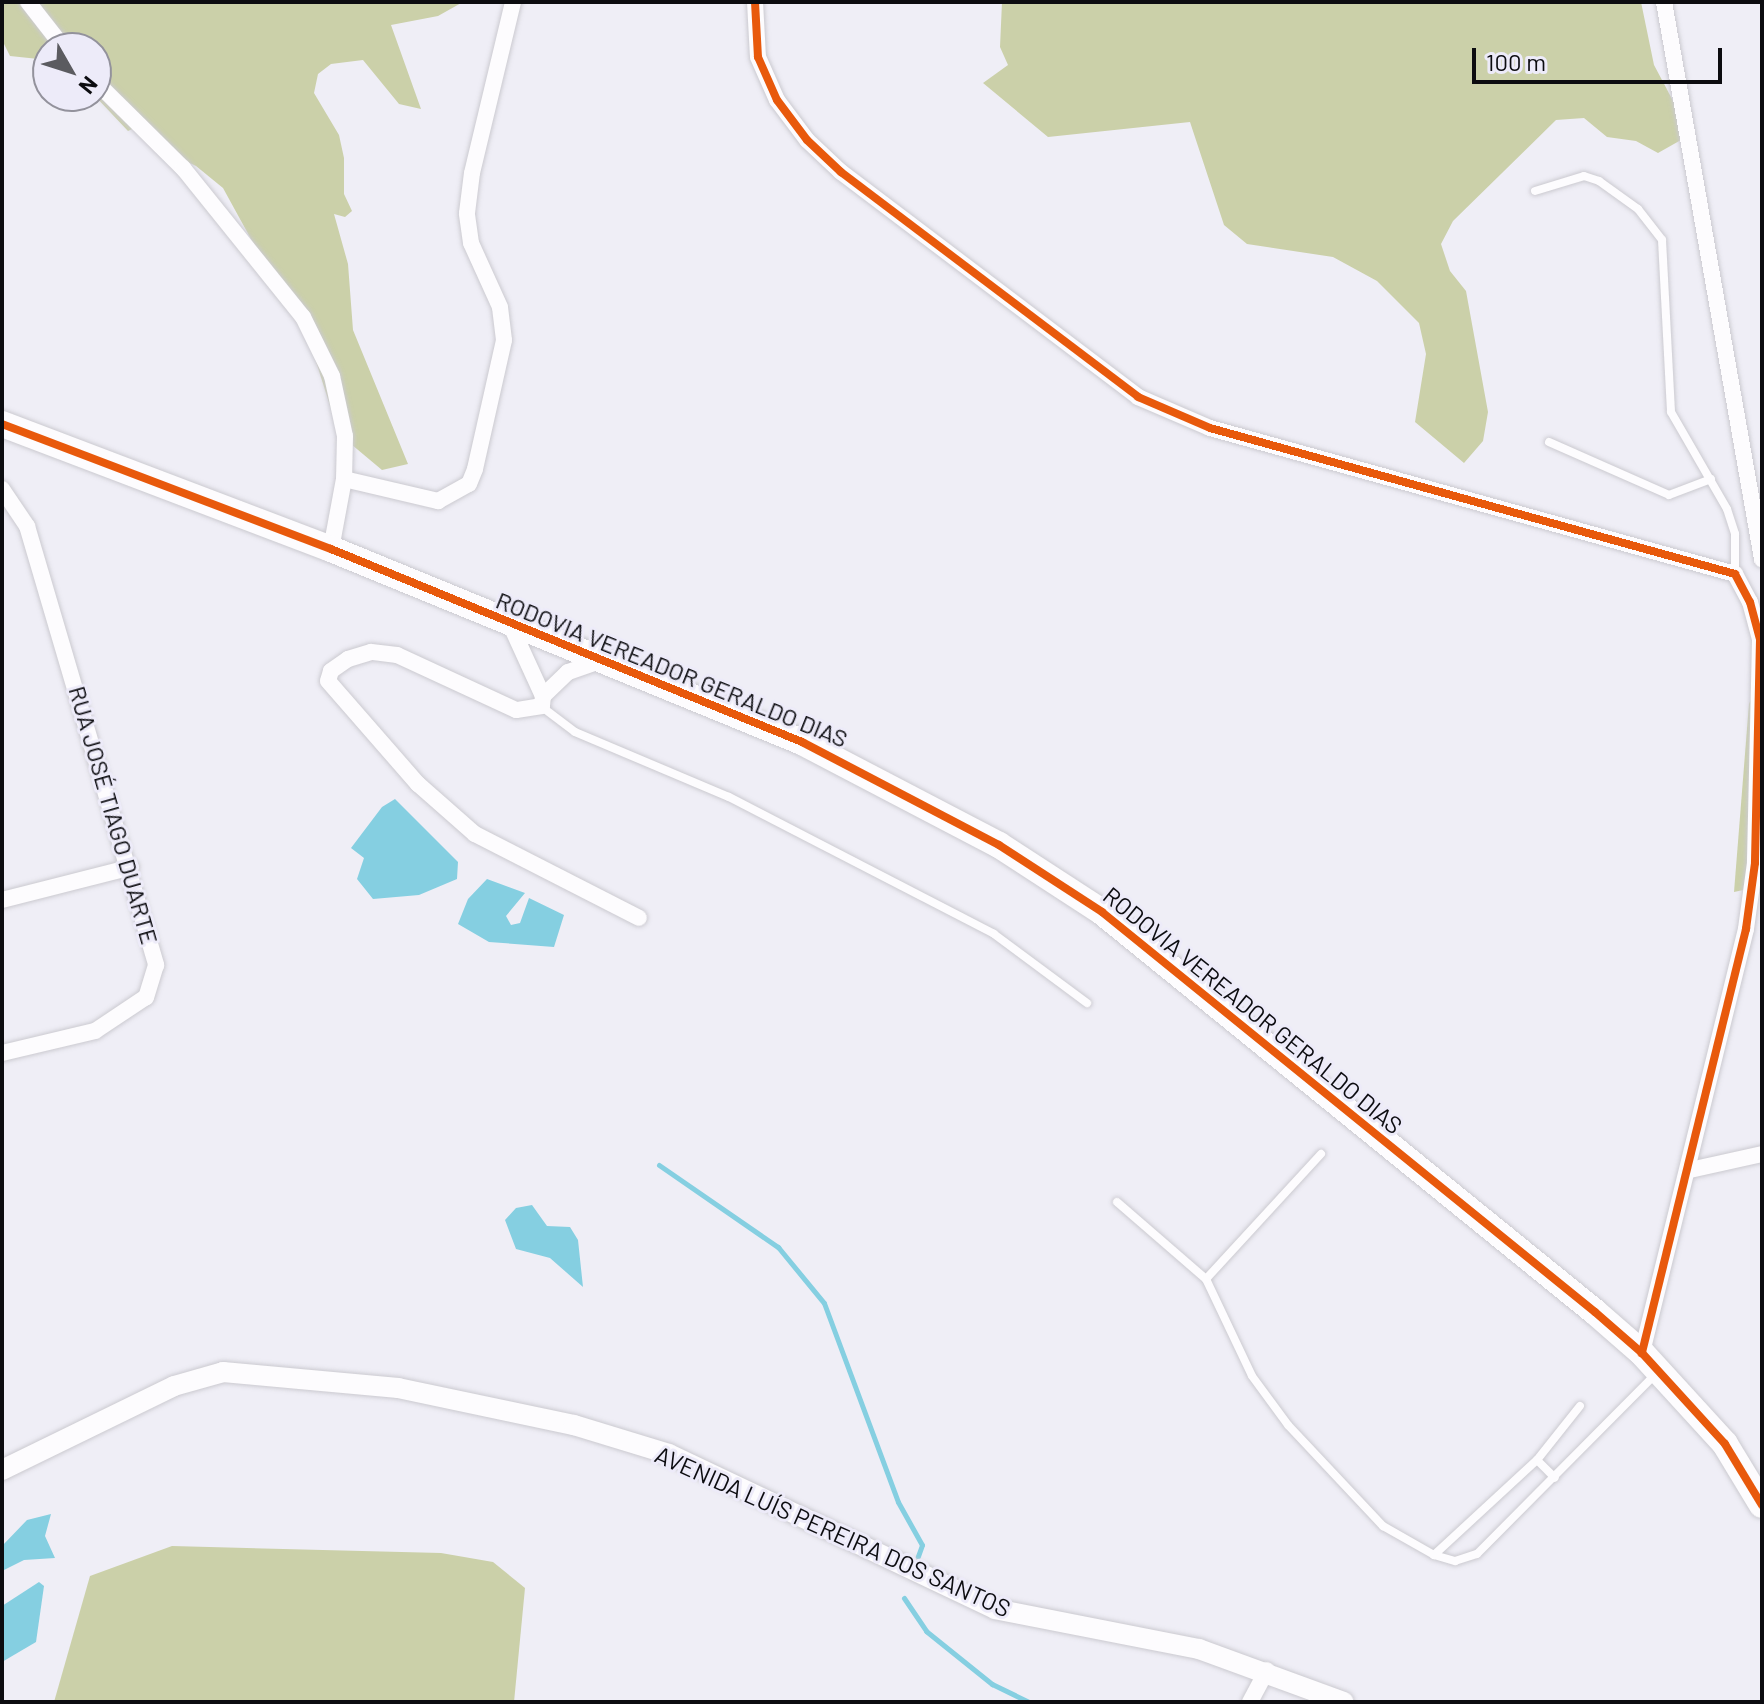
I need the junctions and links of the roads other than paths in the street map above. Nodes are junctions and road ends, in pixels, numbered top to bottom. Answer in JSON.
{"nodes":[{"id":1,"x":28,"y":2,"type":"edge"},
{"id":2,"x":513,"y":2,"type":"edge"},
{"id":3,"x":755,"y":2,"type":"edge"},
{"id":4,"x":1664,"y":2,"type":"edge"},
{"id":5,"x":51,"y":32,"type":"edge"},
{"id":6,"x":112,"y":98,"type":"edge"},
{"id":7,"x":1535,"y":191,"type":"dead end"},
{"id":8,"x":2,"y":424,"type":"edge"},
{"id":9,"x":1549,"y":442,"type":"dead end"},
{"id":10,"x":344,"y":479,"type":"junction"},
{"id":11,"x":1711,"y":479,"type":"junction"},
{"id":12,"x":2,"y":489,"type":"edge"},
{"id":13,"x":331,"y":549,"type":"junction"},
{"id":14,"x":1762,"y":559,"type":"edge"},
{"id":15,"x":1735,"y":574,"type":"junction"},
{"id":16,"x":1759,"y":616,"type":"edge"},
{"id":17,"x":510,"y":624,"type":"junction"},
{"id":18,"x":600,"y":661,"type":"junction"},
{"id":19,"x":542,"y":701,"type":"junction"},
{"id":20,"x":131,"y":867,"type":"junction"},
{"id":21,"x":2,"y":900,"type":"edge"},
{"id":22,"x":639,"y":918,"type":"dead end"},
{"id":23,"x":1087,"y":1003,"type":"dead end"},
{"id":24,"x":2,"y":1053,"type":"edge"},
{"id":25,"x":1321,"y":1154,"type":"dead end"},
{"id":26,"x":1762,"y":1154,"type":"edge"},
{"id":27,"x":1690,"y":1170,"type":"junction"},
{"id":28,"x":1117,"y":1202,"type":"dead end"},
{"id":29,"x":1206,"y":1279,"type":"junction"},
{"id":30,"x":1651,"y":1362,"type":"junction"},
{"id":31,"x":1580,"y":1406,"type":"dead end"},
{"id":32,"x":1537,"y":1460,"type":"junction"},
{"id":33,"x":2,"y":1470,"type":"edge"},
{"id":34,"x":1555,"y":1478,"type":"junction"},
{"id":35,"x":1762,"y":1505,"type":"edge"},
{"id":36,"x":1434,"y":1555,"type":"junction"},
{"id":37,"x":1267,"y":1670,"type":"junction"},
{"id":38,"x":1250,"y":1702,"type":"edge"},
{"id":39,"x":1344,"y":1702,"type":"edge"}],
"edges":[{"from":1,"to":5,"type":"street"},
{"from":2,"to":10,"type":"street"},
{"from":3,"to":15,"type":"street"},
{"from":4,"to":14,"type":"street"},
{"from":6,"to":10,"type":"street"},
{"from":7,"to":11,"type":"lane"},
{"from":8,"to":13,"type":"main road","name":"RODOVIA VEREADOR GERALDO DIAS"},
{"from":9,"to":11,"type":"lane"},
{"from":10,"to":13,"type":"street"},
{"from":11,"to":15,"type":"lane"},
{"from":12,"to":20,"type":"street","name":"RUA JOSÉ TIAGO DUARTE"},
{"from":13,"to":17,"type":"main road","name":"RODOVIA VEREADOR GERALDO DIAS"},
{"from":15,"to":16,"type":"street"},
{"from":16,"to":27,"type":"street"},
{"from":17,"to":18,"type":"main road","name":"RODOVIA VEREADOR GERALDO DIAS"},
{"from":17,"to":19,"type":"street"},
{"from":18,"to":19,"type":"street"},
{"from":18,"to":30,"type":"main road","name":"RODOVIA VEREADOR GERALDO DIAS"},
{"from":19,"to":22,"type":"street"},
{"from":19,"to":23,"type":"lane"},
{"from":20,"to":21,"type":"street"},
{"from":20,"to":24,"type":"street","name":"RUA JOSÉ TIAGO DUARTE"},
{"from":25,"to":29,"type":"lane"},
{"from":26,"to":27,"type":"street"},
{"from":27,"to":30,"type":"street"},
{"from":28,"to":29,"type":"lane"},
{"from":29,"to":36,"type":"lane"},
{"from":30,"to":34,"type":"lane"},
{"from":30,"to":35,"type":"main road","name":"RODOVIA VEREADOR GERALDO DIAS"},
{"from":31,"to":32,"type":"lane"},
{"from":32,"to":34,"type":"lane"},
{"from":32,"to":36,"type":"lane"},
{"from":33,"to":37,"type":"street","name":"AVENIDA LUÍS PEREIRA DOS SANTOS"},
{"from":34,"to":36,"type":"lane"},
{"from":37,"to":38,"type":"street"},
{"from":37,"to":39,"type":"street","name":"AVENIDA LUÍS PEREIRA DOS SANTOS"}]}
